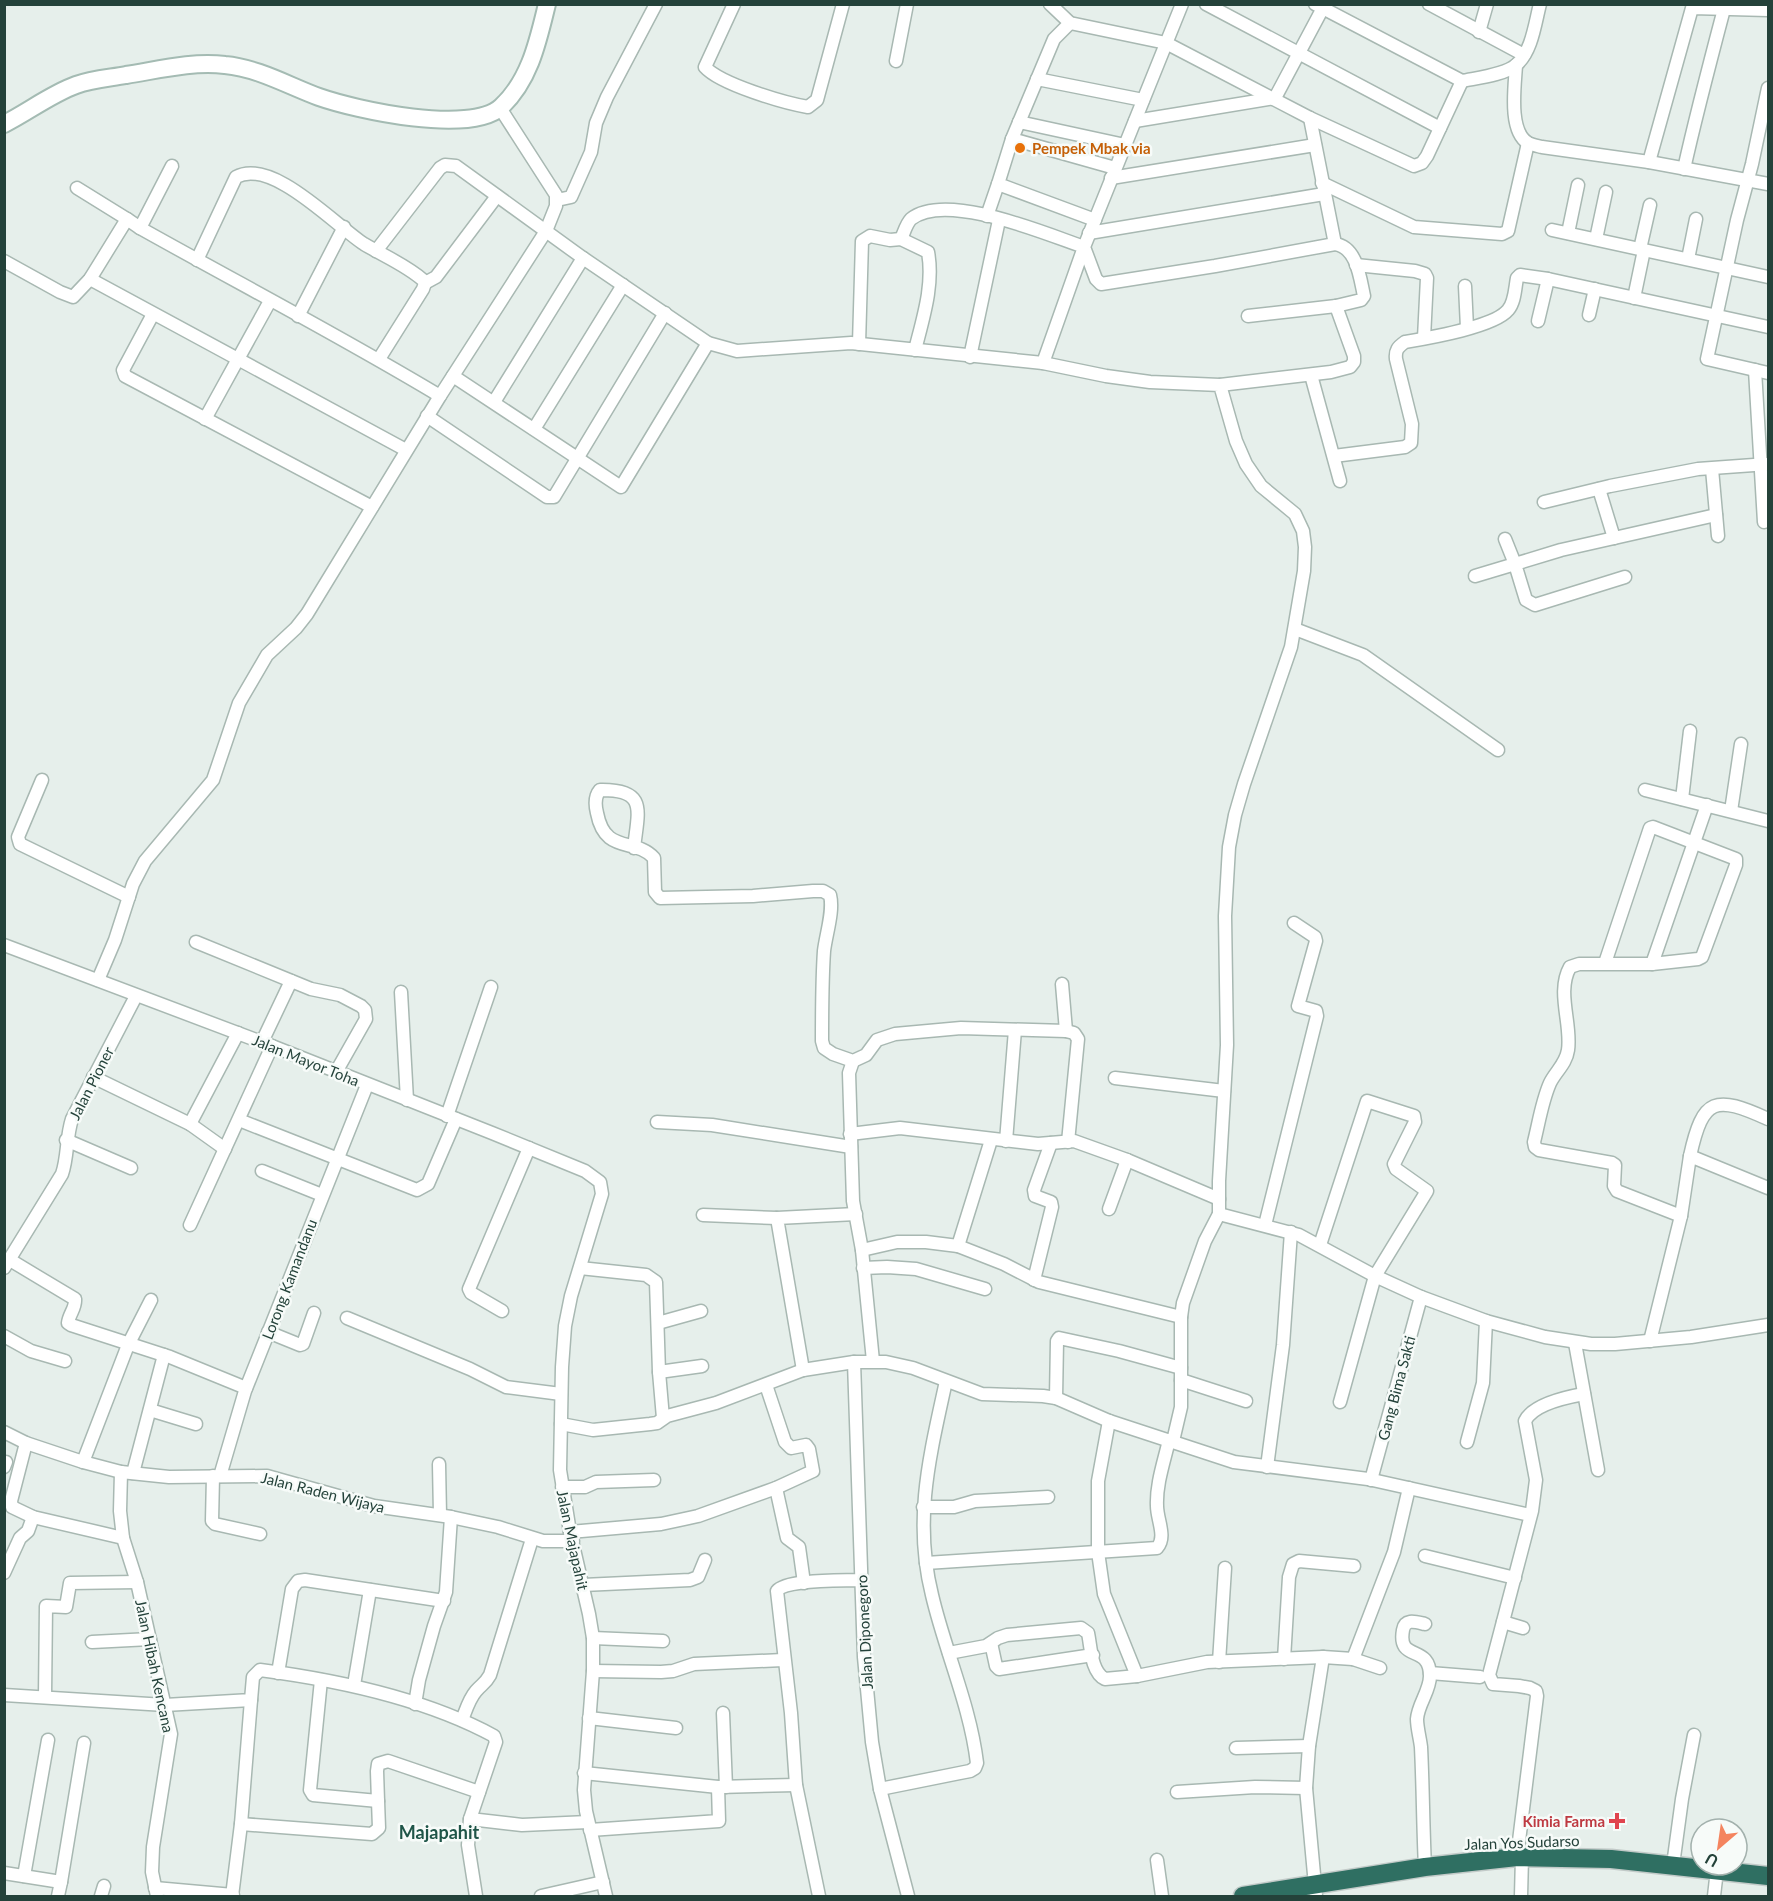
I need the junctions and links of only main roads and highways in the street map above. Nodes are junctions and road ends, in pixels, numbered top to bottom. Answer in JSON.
{"nodes":[{"id":1,"x":547,"y":4,"type":"edge"},
{"id":2,"x":4,"y":124,"type":"edge"},
{"id":3,"x":1768,"y":1876,"type":"edge"},
{"id":4,"x":1315,"y":1890,"type":"edge"},
{"id":5,"x":1243,"y":1896,"type":"edge"}],
"edges":[{"from":1,"to":2,"type":"main road"},
{"from":3,"to":4,"type":"highway","name":"Jalan Yos Sudarso"},
{"from":4,"to":5,"type":"highway","name":"Jalan Yos Sudarso"}]}
